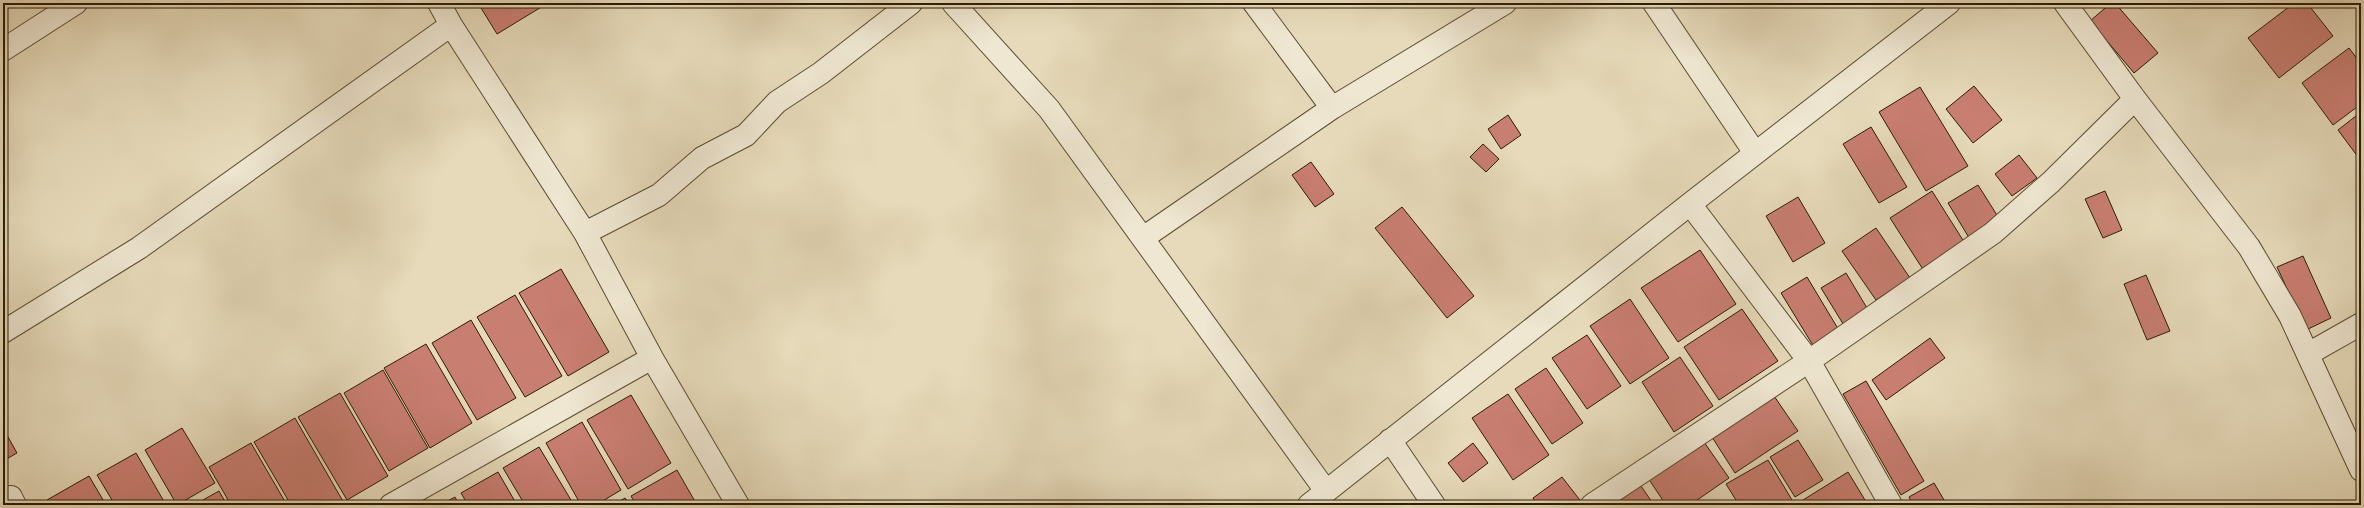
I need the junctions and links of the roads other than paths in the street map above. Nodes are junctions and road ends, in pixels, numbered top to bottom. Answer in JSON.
{"nodes":[{"id":1,"x":76,"y":3,"type":"edge"},
{"id":2,"x":439,"y":3,"type":"edge"},
{"id":3,"x":910,"y":3,"type":"edge"},
{"id":4,"x":953,"y":3,"type":"edge"},
{"id":5,"x":1254,"y":3,"type":"edge"},
{"id":6,"x":1505,"y":3,"type":"edge"},
{"id":7,"x":1654,"y":3,"type":"edge"},
{"id":8,"x":1949,"y":3,"type":"edge"},
{"id":9,"x":2065,"y":3,"type":"edge"},
{"id":10,"x":451,"y":25,"type":"junction"},
{"id":11,"x":3,"y":50,"type":"edge"},
{"id":12,"x":2135,"y":99,"type":"junction"},
{"id":13,"x":1332,"y":108,"type":"junction"},
{"id":14,"x":1755,"y":153,"type":"junction"},
{"id":15,"x":1690,"y":204,"type":"junction"},
{"id":16,"x":585,"y":233,"type":"junction"},
{"id":17,"x":1143,"y":238,"type":"junction"},
{"id":18,"x":2361,"y":324,"type":"edge"},
{"id":19,"x":3,"y":332,"type":"edge"},
{"id":20,"x":2308,"y":354,"type":"junction"},
{"id":21,"x":652,"y":358,"type":"junction"},
{"id":22,"x":1810,"y":361,"type":"junction"},
{"id":23,"x":1390,"y":440,"type":"junction"},
{"id":24,"x":2361,"y":470,"type":"edge"},
{"id":25,"x":1326,"y":491,"type":"junction"},
{"id":26,"x":3,"y":501,"type":"edge"},
{"id":27,"x":15,"y":505,"type":"edge"},
{"id":28,"x":391,"y":505,"type":"edge"},
{"id":29,"x":738,"y":505,"type":"edge"},
{"id":30,"x":1309,"y":505,"type":"edge"},
{"id":31,"x":1434,"y":505,"type":"edge"},
{"id":32,"x":1592,"y":505,"type":"edge"},
{"id":33,"x":1891,"y":505,"type":"edge"}],
"edges":[{"from":1,"to":11,"type":"street"},
{"from":2,"to":10,"type":"street"},
{"from":3,"to":16,"type":"street"},
{"from":4,"to":17,"type":"street"},
{"from":5,"to":13,"type":"street"},
{"from":6,"to":13,"type":"street"},
{"from":7,"to":14,"type":"street"},
{"from":8,"to":14,"type":"street"},
{"from":9,"to":12,"type":"street"},
{"from":10,"to":16,"type":"street"},
{"from":10,"to":19,"type":"street"},
{"from":12,"to":20,"type":"street"},
{"from":12,"to":22,"type":"street"},
{"from":13,"to":17,"type":"street"},
{"from":14,"to":15,"type":"street"},
{"from":15,"to":22,"type":"street"},
{"from":15,"to":23,"type":"street"},
{"from":16,"to":21,"type":"street"},
{"from":17,"to":25,"type":"street"},
{"from":18,"to":20,"type":"street"},
{"from":20,"to":24,"type":"street"},
{"from":21,"to":28,"type":"street"},
{"from":21,"to":29,"type":"street"},
{"from":22,"to":32,"type":"street"},
{"from":22,"to":33,"type":"street"},
{"from":23,"to":25,"type":"street"},
{"from":23,"to":31,"type":"street"},
{"from":25,"to":30,"type":"street"},
{"from":26,"to":27,"type":"street"}]}
